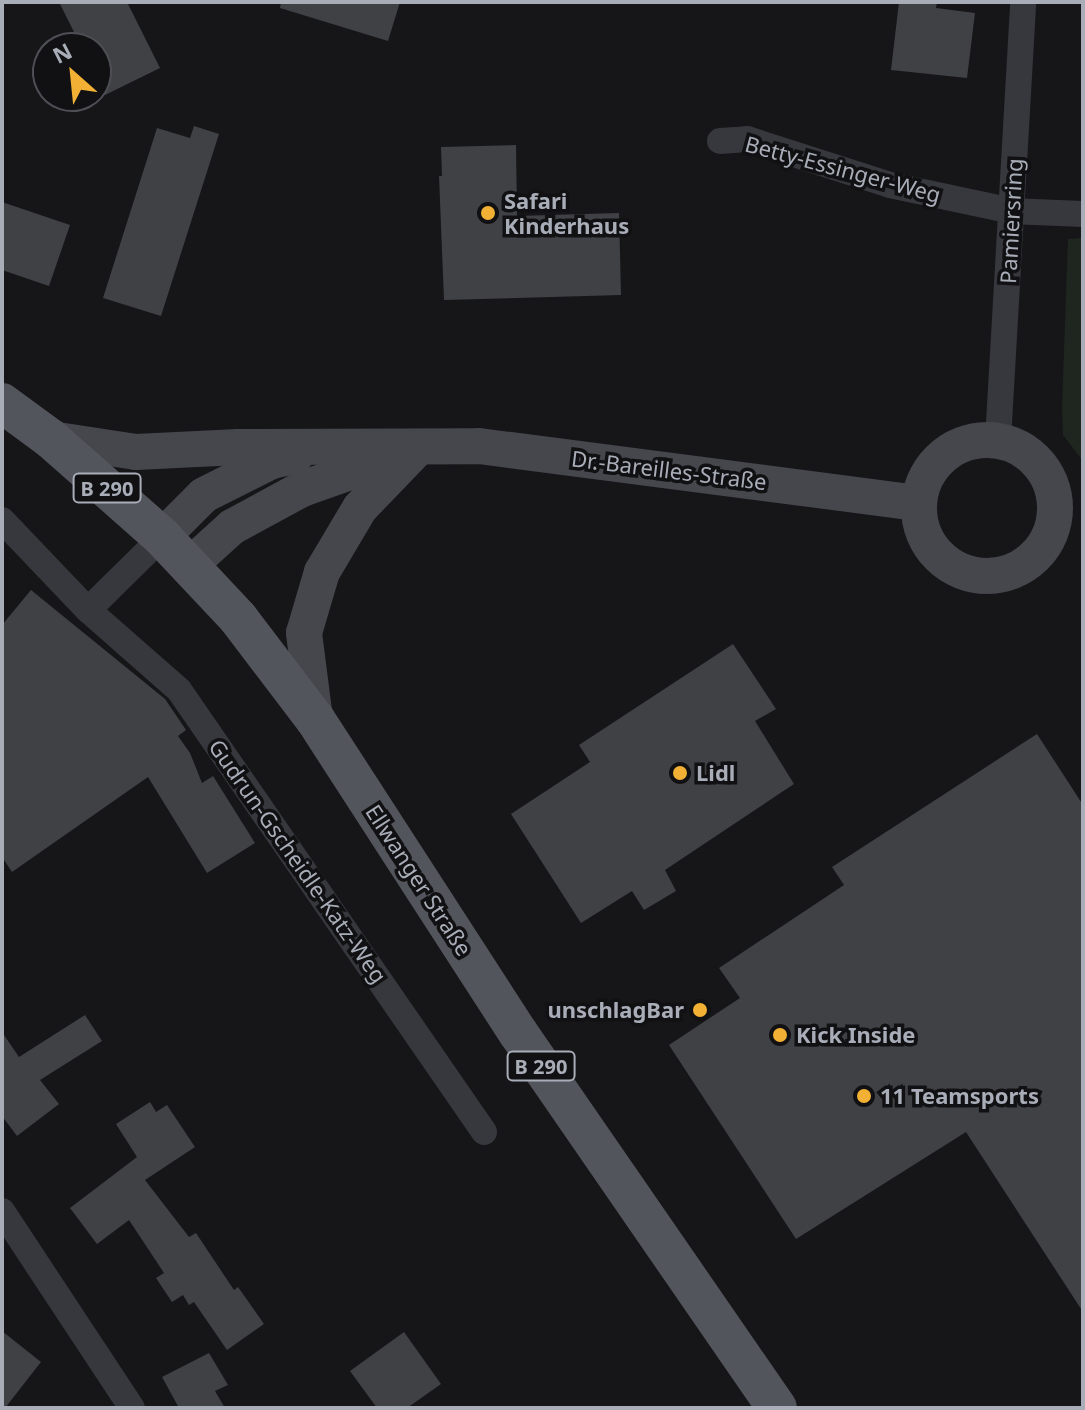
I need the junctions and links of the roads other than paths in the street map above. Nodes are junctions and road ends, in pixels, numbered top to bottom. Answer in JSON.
{"nodes":[{"id":1,"x":1023,"y":2,"type":"edge"},
{"id":2,"x":720,"y":141,"type":"dead end"},
{"id":3,"x":1012,"y":211,"type":"junction"},
{"id":4,"x":1083,"y":214,"type":"edge"},
{"id":5,"x":2,"y":403,"type":"edge"},
{"id":6,"x":51,"y":439,"type":"junction"},
{"id":7,"x":998,"y":440,"type":"junction"},
{"id":8,"x":336,"y":447,"type":"junction"},
{"id":9,"x":419,"y":447,"type":"junction"},
{"id":10,"x":918,"y":503,"type":"junction"},
{"id":11,"x":1069,"y":518,"type":"edge"},
{"id":12,"x":2,"y":520,"type":"edge"},
{"id":13,"x":162,"y":537,"type":"junction"},
{"id":14,"x":189,"y":566,"type":"junction"},
{"id":15,"x":88,"y":610,"type":"junction"},
{"id":16,"x":315,"y":719,"type":"junction"},
{"id":17,"x":484,"y":1132,"type":"dead end"},
{"id":18,"x":2,"y":1211,"type":"edge"},
{"id":19,"x":132,"y":1408,"type":"edge"},
{"id":20,"x":777,"y":1408,"type":"edge"}],
"edges":[{"from":1,"to":3,"type":"street","name":"Pamiersring"},
{"from":2,"to":3,"type":"street","name":"Betty-Essinger-Weg"},
{"from":3,"to":4,"type":"street","name":"Betty-Essinger-Weg"},
{"from":3,"to":7,"type":"street","name":"Pamiersring"},
{"from":5,"to":6,"type":"main road","name":"Ellwanger Straße","number":"B 290"},
{"from":6,"to":8,"type":"main road","name":"Dr.-Bareilles-Straße"},
{"from":6,"to":13,"type":"main road","name":"Ellwanger Straße","number":"B 290"},
{"from":7,"to":10,"type":"main road"},
{"from":7,"to":11,"type":"main road"},
{"from":8,"to":9,"type":"main road","name":"Dr.-Bareilles-Straße"},
{"from":8,"to":13,"type":"main road","name":"Dr.-Bareilles-Straße"},
{"from":9,"to":10,"type":"main road","name":"Dr.-Bareilles-Straße"},
{"from":9,"to":14,"type":"main road","name":"Dr.-Bareilles-Straße"},
{"from":9,"to":16,"type":"main road"},
{"from":10,"to":11,"type":"main road"},
{"from":12,"to":15,"type":"street","name":"Gudrun-Gscheidle-Katz-Weg"},
{"from":13,"to":14,"type":"main road","name":"Ellwanger Straße","number":"B 290"},
{"from":13,"to":15,"type":"street"},
{"from":14,"to":16,"type":"main road","name":"Ellwanger Straße","number":"B 290"},
{"from":15,"to":17,"type":"street","name":"Gudrun-Gscheidle-Katz-Weg"},
{"from":16,"to":20,"type":"main road","name":"Ellwanger Straße","number":"B 290"},
{"from":18,"to":19,"type":"street"}]}
